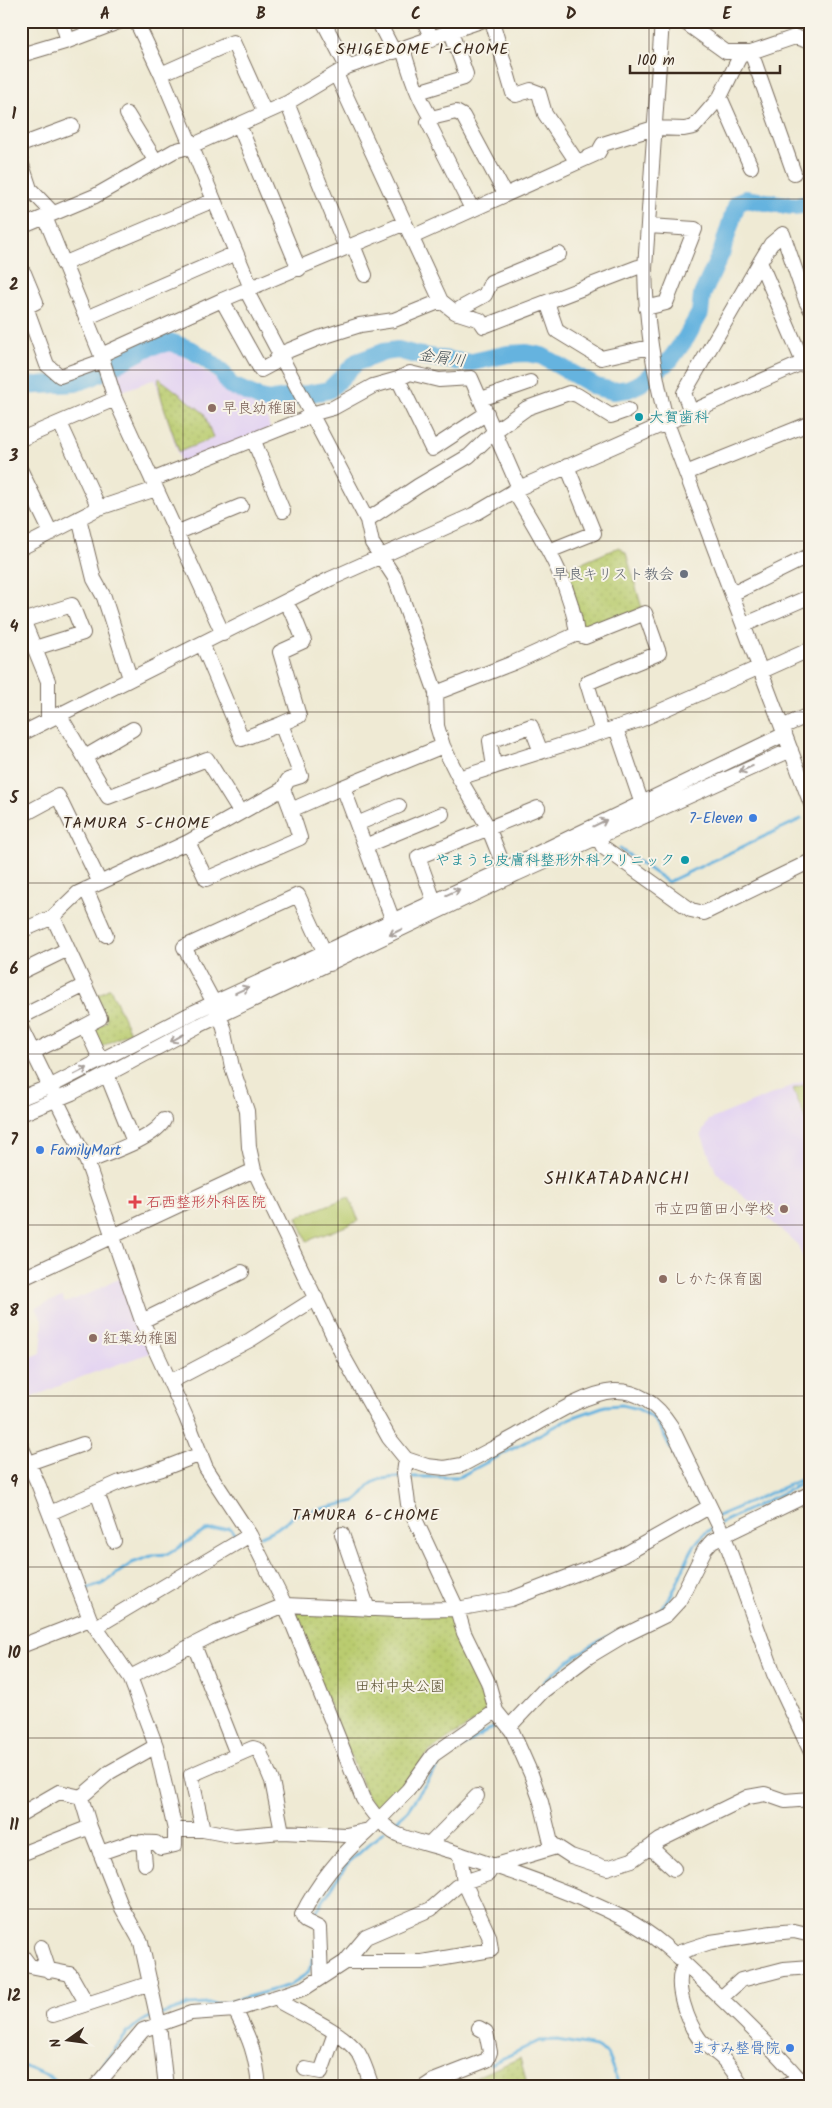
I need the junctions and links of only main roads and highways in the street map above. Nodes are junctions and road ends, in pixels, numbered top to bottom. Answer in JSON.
{"nodes":[{"id":1,"x":806,"y":2082,"type":"edge"},
{"id":2,"x":784,"y":2087,"type":"edge"}],
"edges":[{"from":1,"to":2,"type":"main road"}]}
